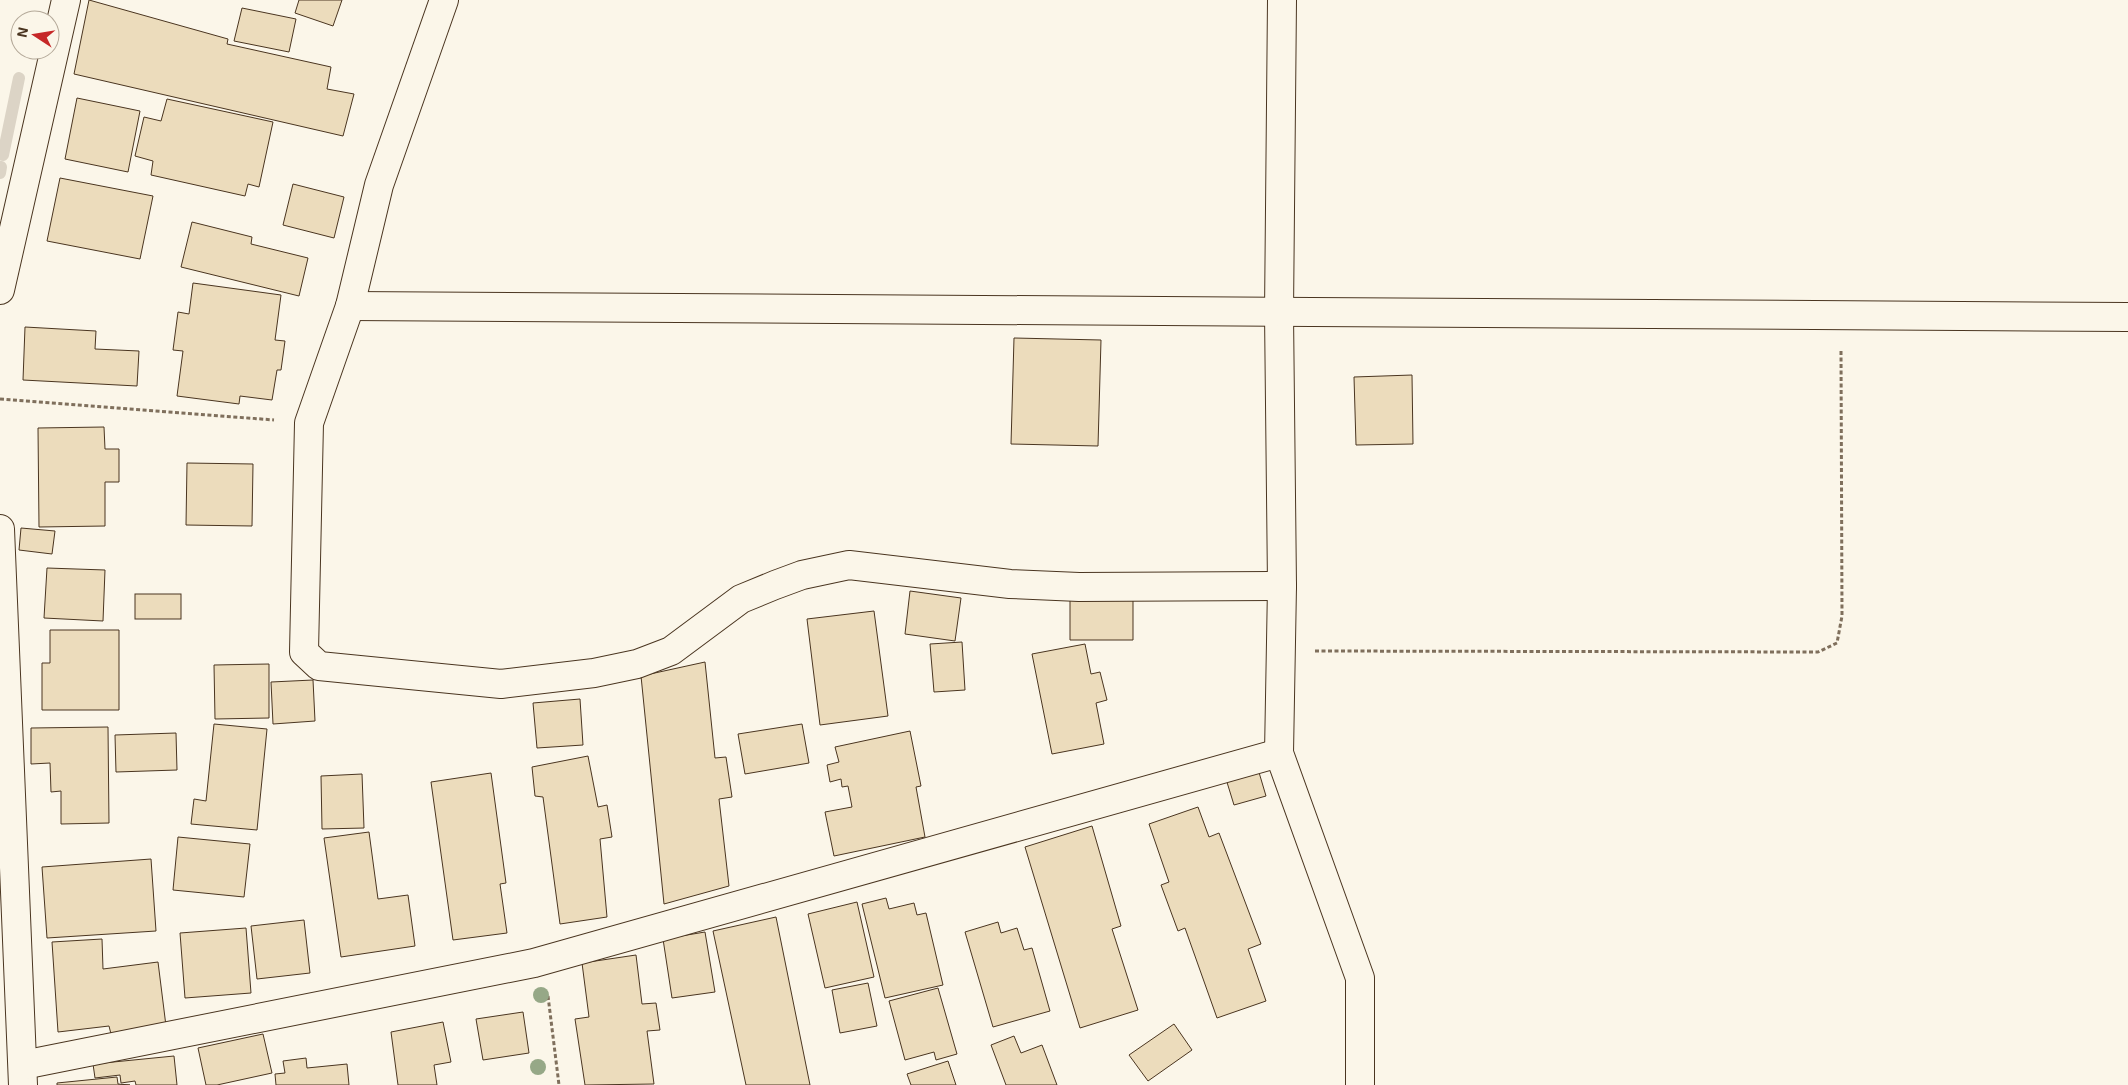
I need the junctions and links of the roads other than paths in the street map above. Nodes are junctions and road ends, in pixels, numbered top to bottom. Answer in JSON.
{"nodes":[{"id":1,"x":66,"y":0,"type":"edge"},
{"id":2,"x":444,"y":0,"type":"edge"},
{"id":3,"x":1282,"y":0,"type":"edge"},
{"id":4,"x":6,"y":231,"type":"edge"},
{"id":5,"x":0,"y":290,"type":"edge"},
{"id":6,"x":350,"y":306,"type":"junction"},
{"id":7,"x":1279,"y":313,"type":"junction"},
{"id":8,"x":2128,"y":316,"type":"edge"},
{"id":9,"x":0,"y":530,"type":"edge"},
{"id":10,"x":1282,"y":586,"type":"junction"},
{"id":11,"x":1279,"y":753,"type":"junction"},
{"id":12,"x":23,"y":1075,"type":"edge"},
{"id":13,"x":1360,"y":1085,"type":"edge"}],
"edges":[{"from":1,"to":4,"type":"street"},
{"from":2,"to":6,"type":"street"},
{"from":3,"to":7,"type":"street"},
{"from":4,"to":5,"type":"street"},
{"from":6,"to":7,"type":"street"},
{"from":6,"to":10,"type":"street"},
{"from":7,"to":8,"type":"street"},
{"from":7,"to":10,"type":"street"},
{"from":9,"to":12,"type":"street"},
{"from":10,"to":11,"type":"street"},
{"from":11,"to":12,"type":"street"},
{"from":11,"to":13,"type":"street"}]}
